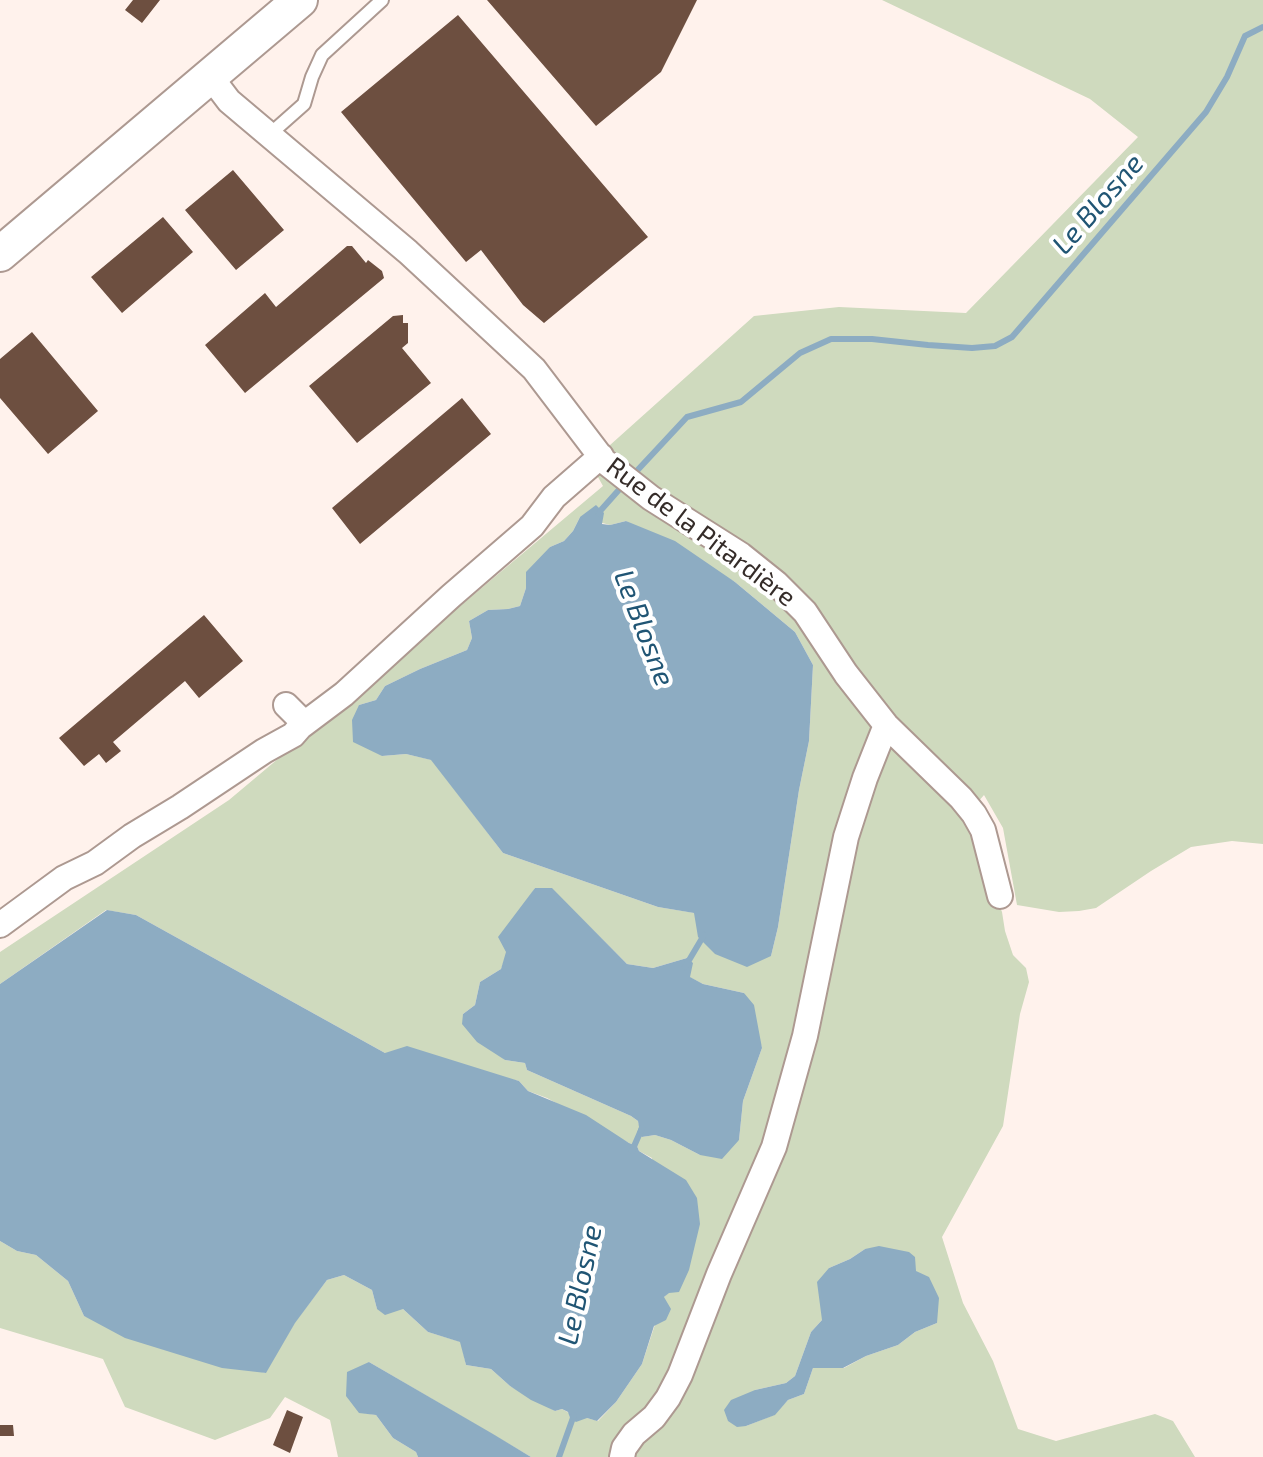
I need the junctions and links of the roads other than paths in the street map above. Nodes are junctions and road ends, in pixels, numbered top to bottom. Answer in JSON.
{"nodes":[{"id":1,"x":300,"y":0,"type":"edge"},
{"id":2,"x":382,"y":0,"type":"edge"},
{"id":3,"x":210,"y":76,"type":"junction"},
{"id":4,"x":269,"y":135,"type":"junction"},
{"id":5,"x":0,"y":254,"type":"edge"},
{"id":6,"x":602,"y":458,"type":"junction"},
{"id":7,"x":286,"y":705,"type":"dead end"},
{"id":8,"x":886,"y":725,"type":"junction"},
{"id":9,"x":300,"y":727,"type":"junction"},
{"id":10,"x":1000,"y":896,"type":"dead end"},
{"id":11,"x":0,"y":925,"type":"edge"},
{"id":12,"x":622,"y":1457,"type":"edge"}],
"edges":[{"from":1,"to":3,"type":"main road"},
{"from":2,"to":4,"type":"lane"},
{"from":3,"to":4,"type":"street","name":"Rue de la Pitardière"},
{"from":3,"to":5,"type":"main road"},
{"from":4,"to":6,"type":"street","name":"Rue de la Pitardière"},
{"from":6,"to":8,"type":"street","name":"Rue de la Pitardière"},
{"from":6,"to":9,"type":"street"},
{"from":7,"to":9,"type":"street"},
{"from":8,"to":10,"type":"street","name":"Rue de la Pitardière"},
{"from":8,"to":12,"type":"street"},
{"from":9,"to":11,"type":"street"}]}
